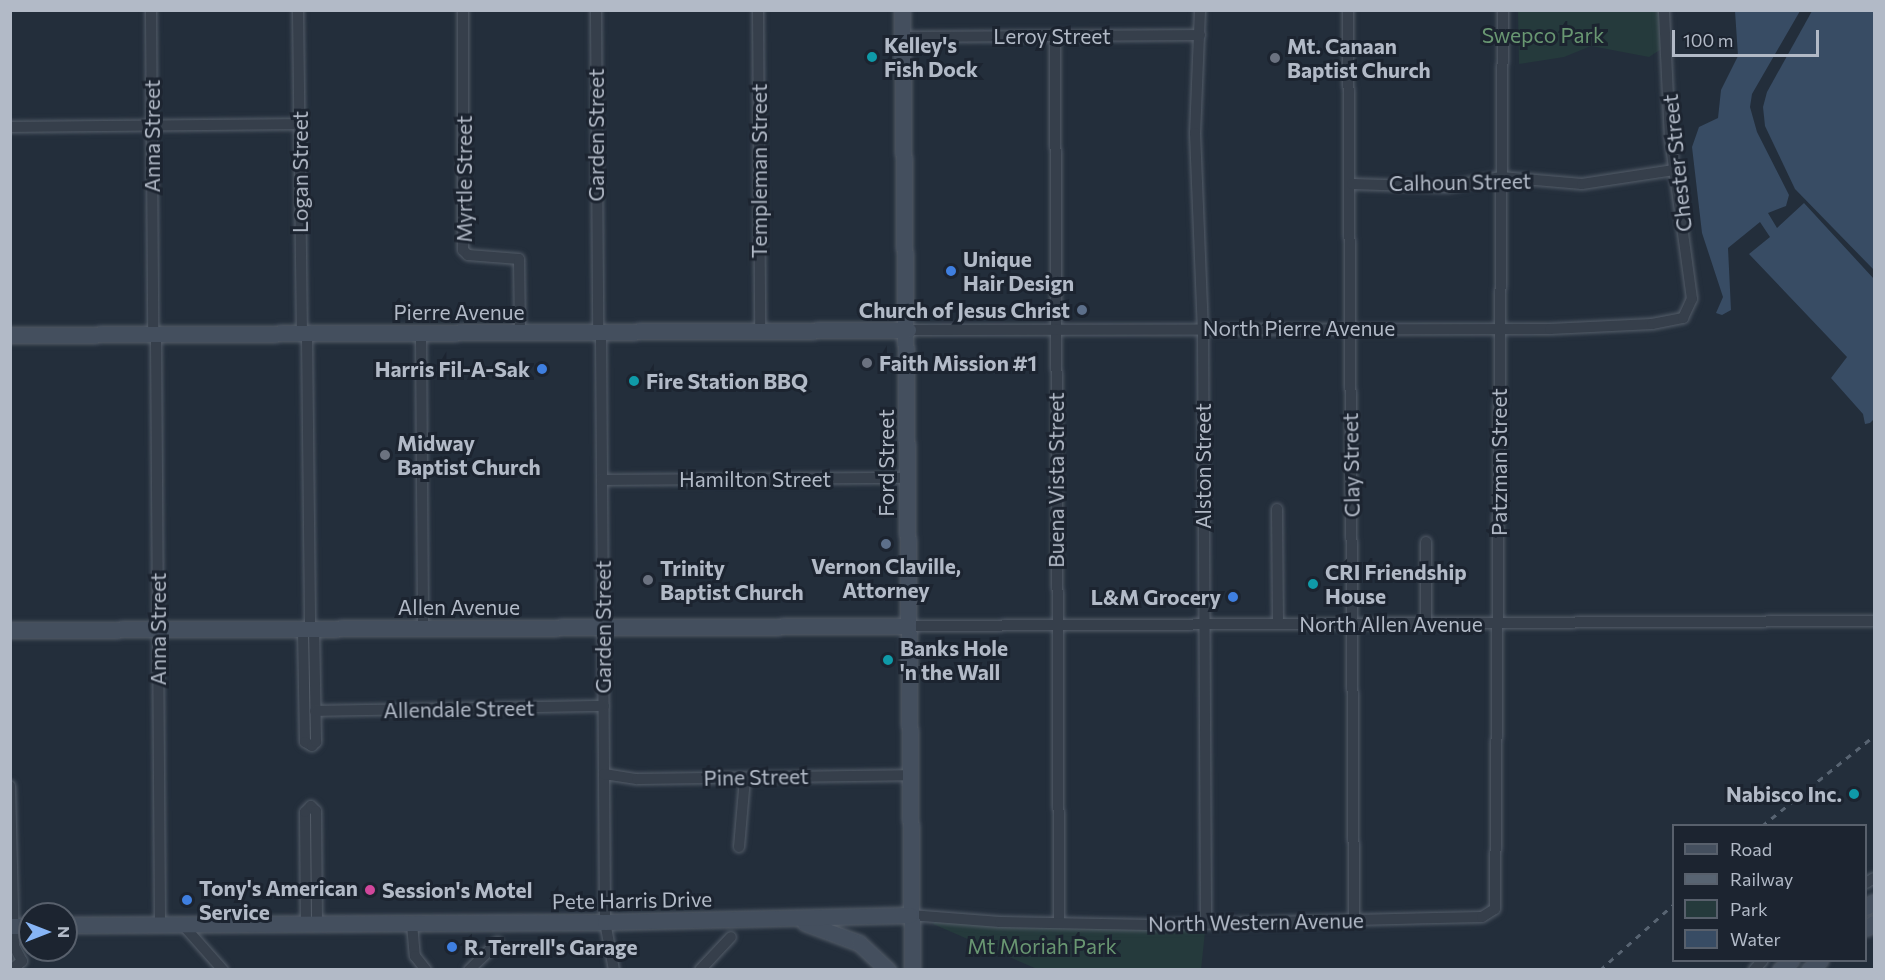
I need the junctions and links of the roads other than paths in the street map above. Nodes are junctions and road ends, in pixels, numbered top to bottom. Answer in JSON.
{"nodes":[{"id":1,"x":151,"y":10,"type":"edge"},
{"id":2,"x":298,"y":10,"type":"edge"},
{"id":3,"x":463,"y":10,"type":"edge"},
{"id":4,"x":596,"y":10,"type":"edge"},
{"id":5,"x":758,"y":10,"type":"edge"},
{"id":6,"x":902,"y":10,"type":"edge"},
{"id":7,"x":1200,"y":10,"type":"edge"},
{"id":8,"x":1348,"y":10,"type":"edge"},
{"id":9,"x":1503,"y":10,"type":"edge"},
{"id":10,"x":1664,"y":10,"type":"edge"},
{"id":11,"x":1200,"y":35,"type":"junction"},
{"id":12,"x":1055,"y":36,"type":"junction"},
{"id":13,"x":904,"y":37,"type":"junction"},
{"id":14,"x":300,"y":124,"type":"junction"},
{"id":15,"x":152,"y":126,"type":"junction"},
{"id":16,"x":10,"y":127,"type":"edge"},
{"id":17,"x":1674,"y":170,"type":"junction"},
{"id":18,"x":1501,"y":177,"type":"junction"},
{"id":19,"x":1352,"y":183,"type":"junction"},
{"id":20,"x":1687,"y":313,"type":"joint"},
{"id":21,"x":1501,"y":327,"type":"junction"},
{"id":22,"x":1350,"y":328,"type":"junction"},
{"id":23,"x":1203,"y":329,"type":"junction"},
{"id":24,"x":908,"y":330,"type":"junction"},
{"id":25,"x":1055,"y":330,"type":"junction"},
{"id":26,"x":520,"y":332,"type":"junction"},
{"id":27,"x":599,"y":332,"type":"junction"},
{"id":28,"x":760,"y":332,"type":"junction"},
{"id":29,"x":304,"y":333,"type":"junction"},
{"id":30,"x":421,"y":333,"type":"junction"},
{"id":31,"x":154,"y":334,"type":"junction"},
{"id":32,"x":10,"y":335,"type":"edge"},
{"id":33,"x":907,"y":478,"type":"junction"},
{"id":34,"x":602,"y":480,"type":"junction"},
{"id":35,"x":1277,"y":509,"type":"dead end"},
{"id":36,"x":1426,"y":542,"type":"dead end"},
{"id":37,"x":1875,"y":621,"type":"edge"},
{"id":38,"x":1278,"y":624,"type":"junction"},
{"id":39,"x":1352,"y":624,"type":"junction"},
{"id":40,"x":1426,"y":624,"type":"junction"},
{"id":41,"x":1499,"y":624,"type":"junction"},
{"id":42,"x":1057,"y":625,"type":"junction"},
{"id":43,"x":1205,"y":625,"type":"junction"},
{"id":44,"x":908,"y":626,"type":"junction"},
{"id":45,"x":423,"y":628,"type":"junction"},
{"id":46,"x":603,"y":628,"type":"junction"},
{"id":47,"x":309,"y":629,"type":"junction"},
{"id":48,"x":10,"y":630,"type":"edge"},
{"id":49,"x":158,"y":630,"type":"junction"},
{"id":50,"x":603,"y":706,"type":"junction"},
{"id":51,"x":315,"y":711,"type":"junction"},
{"id":52,"x":604,"y":774,"type":"junction"},
{"id":53,"x":908,"y":775,"type":"junction"},
{"id":54,"x":745,"y":779,"type":"junction"},
{"id":55,"x":10,"y":786,"type":"edge"},
{"id":56,"x":739,"y":847,"type":"dead end"},
{"id":57,"x":1492,"y":912,"type":"joint"},
{"id":58,"x":910,"y":915,"type":"junction"},
{"id":59,"x":784,"y":918,"type":"junction"},
{"id":60,"x":1354,"y":919,"type":"junction"},
{"id":61,"x":605,"y":922,"type":"junction"},
{"id":62,"x":1206,"y":922,"type":"junction"},
{"id":63,"x":1059,"y":923,"type":"junction"},
{"id":64,"x":311,"y":924,"type":"junction"},
{"id":65,"x":412,"y":924,"type":"junction"},
{"id":66,"x":78,"y":925,"type":"edge"},
{"id":67,"x":160,"y":925,"type":"junction"},
{"id":68,"x":183,"y":925,"type":"junction"},
{"id":69,"x":12,"y":926,"type":"edge"},
{"id":70,"x":731,"y":937,"type":"dead end"},
{"id":71,"x":498,"y":942,"type":"dead end"},
{"id":72,"x":18,"y":954,"type":"edge"},
{"id":73,"x":223,"y":969,"type":"edge"},
{"id":74,"x":426,"y":969,"type":"edge"},
{"id":75,"x":469,"y":969,"type":"edge"},
{"id":76,"x":614,"y":969,"type":"edge"},
{"id":77,"x":700,"y":969,"type":"edge"},
{"id":78,"x":888,"y":969,"type":"edge"},
{"id":79,"x":912,"y":969,"type":"edge"}],
"edges":[{"from":1,"to":15,"type":"street","name":"Anna Street"},
{"from":2,"to":14,"type":"street","name":"Logan Street"},
{"from":3,"to":26,"type":"street","name":"Myrtle Street"},
{"from":4,"to":27,"type":"street","name":"Garden Street"},
{"from":5,"to":28,"type":"street","name":"Templeman Street"},
{"from":6,"to":13,"type":"main road","name":"Ford Street"},
{"from":7,"to":11,"type":"street","name":"Alston Street"},
{"from":8,"to":19,"type":"street","name":"Clay Street"},
{"from":9,"to":18,"type":"street","name":"Patzman Street"},
{"from":10,"to":17,"type":"street","name":"Chester Street"},
{"from":11,"to":12,"type":"street","name":"Leroy Street"},
{"from":11,"to":23,"type":"street","name":"Alston Street"},
{"from":12,"to":13,"type":"street","name":"Leroy Street"},
{"from":12,"to":25,"type":"street","name":"Buena Vista Street"},
{"from":13,"to":24,"type":"main road","name":"Ford Street"},
{"from":14,"to":15,"type":"street"},
{"from":14,"to":29,"type":"street","name":"Logan Street"},
{"from":15,"to":16,"type":"street"},
{"from":15,"to":31,"type":"street","name":"Anna Street"},
{"from":17,"to":18,"type":"street","name":"Calhoun Street"},
{"from":17,"to":20,"type":"street","name":"Chester Street"},
{"from":18,"to":19,"type":"street","name":"Calhoun Street"},
{"from":18,"to":21,"type":"street","name":"Patzman Street"},
{"from":19,"to":22,"type":"street","name":"Clay Street"},
{"from":20,"to":21,"type":"street","name":"North Pierre Avenue"},
{"from":21,"to":22,"type":"street","name":"North Pierre Avenue"},
{"from":21,"to":41,"type":"street","name":"Patzman Street"},
{"from":22,"to":23,"type":"street","name":"North Pierre Avenue"},
{"from":22,"to":39,"type":"street","name":"Clay Street"},
{"from":23,"to":25,"type":"street","name":"North Pierre Avenue"},
{"from":23,"to":43,"type":"street","name":"Alston Street"},
{"from":24,"to":25,"type":"street","name":"North Pierre Avenue"},
{"from":24,"to":28,"type":"main road","name":"Pierre Avenue"},
{"from":24,"to":33,"type":"main road","name":"Ford Street"},
{"from":25,"to":42,"type":"street","name":"Buena Vista Street"},
{"from":26,"to":27,"type":"main road","name":"Pierre Avenue"},
{"from":26,"to":30,"type":"main road","name":"Pierre Avenue"},
{"from":27,"to":28,"type":"main road","name":"Pierre Avenue"},
{"from":27,"to":34,"type":"street","name":"Garden Street"},
{"from":29,"to":30,"type":"main road","name":"Pierre Avenue"},
{"from":29,"to":31,"type":"main road","name":"Pierre Avenue"},
{"from":29,"to":47,"type":"street","name":"Logan Street"},
{"from":30,"to":45,"type":"street"},
{"from":31,"to":32,"type":"main road","name":"Pierre Avenue"},
{"from":31,"to":49,"type":"street","name":"Anna Street"},
{"from":33,"to":34,"type":"street","name":"Hamilton Street"},
{"from":33,"to":44,"type":"main road","name":"Ford Street"},
{"from":34,"to":46,"type":"street","name":"Garden Street"},
{"from":35,"to":38,"type":"street"},
{"from":36,"to":40,"type":"street"},
{"from":37,"to":41,"type":"street","name":"North Allen Avenue"},
{"from":38,"to":39,"type":"street","name":"North Allen Avenue"},
{"from":38,"to":43,"type":"street","name":"North Allen Avenue"},
{"from":39,"to":40,"type":"street","name":"North Allen Avenue"},
{"from":39,"to":60,"type":"street","name":"Clay Street"},
{"from":40,"to":41,"type":"street","name":"North Allen Avenue"},
{"from":41,"to":57,"type":"street","name":"Patzman Street"},
{"from":42,"to":43,"type":"street","name":"North Allen Avenue"},
{"from":42,"to":44,"type":"street","name":"North Allen Avenue"},
{"from":42,"to":63,"type":"street","name":"Buena Vista Street"},
{"from":43,"to":62,"type":"street","name":"Alston Street"},
{"from":44,"to":46,"type":"main road","name":"Allen Avenue"},
{"from":44,"to":53,"type":"main road","name":"Ford Street"},
{"from":45,"to":46,"type":"main road","name":"Allen Avenue"},
{"from":45,"to":47,"type":"main road","name":"Allen Avenue"},
{"from":46,"to":50,"type":"street","name":"Garden Street"},
{"from":47,"to":49,"type":"main road","name":"Allen Avenue"},
{"from":47,"to":51,"type":"street","name":"Logan Street"},
{"from":47,"to":51,"type":"street","name":"Logan Street"},
{"from":48,"to":49,"type":"main road","name":"Allen Avenue"},
{"from":49,"to":67,"type":"street","name":"Anna Street"},
{"from":50,"to":51,"type":"street","name":"Allendale Street"},
{"from":50,"to":52,"type":"street","name":"Garden Street"},
{"from":52,"to":54,"type":"street","name":"Pine Street"},
{"from":52,"to":61,"type":"street","name":"Garden Street"},
{"from":53,"to":54,"type":"street","name":"Pine Street"},
{"from":53,"to":58,"type":"main road","name":"Ford Street"},
{"from":54,"to":56,"type":"street"},
{"from":55,"to":69,"type":"street"},
{"from":57,"to":60,"type":"street","name":"North Western Avenue"},
{"from":58,"to":59,"type":"main road","name":"Pete Harris Drive"},
{"from":58,"to":63,"type":"street","name":"North Western Avenue"},
{"from":58,"to":79,"type":"main road","name":"Ford Street"},
{"from":59,"to":61,"type":"main road","name":"Pete Harris Drive"},
{"from":59,"to":78,"type":"main road"},
{"from":60,"to":62,"type":"street","name":"North Western Avenue"},
{"from":61,"to":65,"type":"main road","name":"Pete Harris Drive"},
{"from":61,"to":76,"type":"street","name":"Garden Street"},
{"from":62,"to":63,"type":"street","name":"North Western Avenue"},
{"from":64,"to":64,"type":"street"},
{"from":64,"to":65,"type":"main road","name":"Pete Harris Drive"},
{"from":64,"to":68,"type":"main road","name":"Pete Harris Drive"},
{"from":65,"to":74,"type":"street"},
{"from":66,"to":67,"type":"main road","name":"Pete Harris Drive"},
{"from":67,"to":68,"type":"main road","name":"Pete Harris Drive"},
{"from":68,"to":73,"type":"street"},
{"from":69,"to":72,"type":"street"},
{"from":70,"to":77,"type":"street"},
{"from":71,"to":75,"type":"street"}]}
